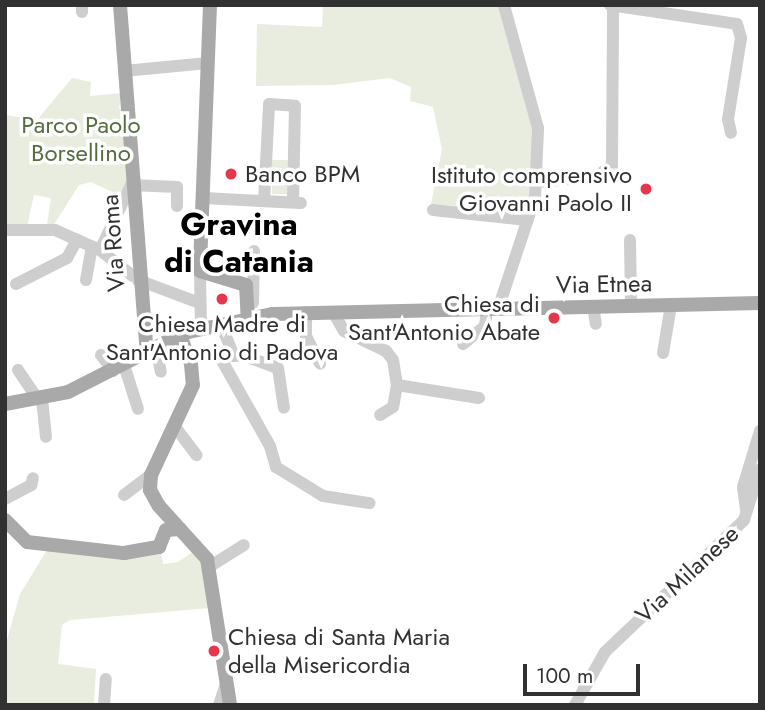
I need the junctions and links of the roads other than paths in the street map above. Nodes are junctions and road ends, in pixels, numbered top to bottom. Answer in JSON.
{"nodes":[{"id":1,"x":120,"y":5,"type":"edge"},
{"id":2,"x":210,"y":5,"type":"edge"},
{"id":3,"x":504,"y":5,"type":"edge"},
{"id":4,"x":612,"y":6,"type":"edge"},
{"id":5,"x":208,"y":63,"type":"junction"},
{"id":6,"x":124,"y":71,"type":"junction"},
{"id":7,"x":731,"y":133,"type":"dead end"},
{"id":8,"x":537,"y":182,"type":"junction"},
{"id":9,"x":130,"y":192,"type":"junction"},
{"id":10,"x":204,"y":198,"type":"junction"},
{"id":11,"x":264,"y":201,"type":"junction"},
{"id":12,"x":177,"y":206,"type":"dead end"},
{"id":13,"x":433,"y":210,"type":"dead end"},
{"id":14,"x":527,"y":220,"type":"junction"},
{"id":15,"x":5,"y":230,"type":"edge"},
{"id":16,"x":77,"y":240,"type":"junction"},
{"id":17,"x":630,"y":240,"type":"dead end"},
{"id":18,"x":96,"y":249,"type":"junction"},
{"id":19,"x":254,"y":251,"type":"dead end"},
{"id":20,"x":200,"y":271,"type":"junction"},
{"id":21,"x":138,"y":279,"type":"junction"},
{"id":22,"x":86,"y":280,"type":"dead end"},
{"id":23,"x":16,"y":284,"type":"dead end"},
{"id":24,"x":194,"y":302,"type":"junction"},
{"id":25,"x":760,"y":303,"type":"edge"},
{"id":26,"x":671,"y":305,"type":"junction"},
{"id":27,"x":593,"y":306,"type":"junction"},
{"id":28,"x":631,"y":306,"type":"junction"},
{"id":29,"x":492,"y":309,"type":"junction"},
{"id":30,"x":306,"y":312,"type":"junction"},
{"id":31,"x":333,"y":312,"type":"junction"},
{"id":32,"x":250,"y":318,"type":"junction"},
{"id":33,"x":596,"y":324,"type":"dead end"},
{"id":34,"x":221,"y":325,"type":"junction"},
{"id":35,"x":201,"y":329,"type":"junction"},
{"id":36,"x":180,"y":335,"type":"junction"},
{"id":37,"x":463,"y":344,"type":"dead end"},
{"id":38,"x":151,"y":349,"type":"junction"},
{"id":39,"x":224,"y":353,"type":"junction"},
{"id":40,"x":663,"y":353,"type":"dead end"},
{"id":41,"x":102,"y":355,"type":"dead end"},
{"id":42,"x":320,"y":364,"type":"dead end"},
{"id":43,"x":118,"y":368,"type":"junction"},
{"id":44,"x":18,"y":370,"type":"dead end"},
{"id":45,"x":161,"y":372,"type":"dead end"},
{"id":46,"x":397,"y":385,"type":"junction"},
{"id":47,"x":479,"y":398,"type":"dead end"},
{"id":48,"x":40,"y":400,"type":"junction"},
{"id":49,"x":5,"y":404,"type":"edge"},
{"id":50,"x":284,"y":408,"type":"dead end"},
{"id":51,"x":138,"y":409,"type":"dead end"},
{"id":52,"x":380,"y":415,"type":"dead end"},
{"id":53,"x":176,"y":428,"type":"junction"},
{"id":54,"x":760,"y":431,"type":"edge"},
{"id":55,"x":46,"y":437,"type":"dead end"},
{"id":56,"x":195,"y":455,"type":"dead end"},
{"id":57,"x":760,"y":469,"type":"edge"},
{"id":58,"x":150,"y":475,"type":"junction"},
{"id":59,"x":33,"y":478,"type":"dead end"},
{"id":60,"x":124,"y":495,"type":"dead end"},
{"id":61,"x":5,"y":499,"type":"edge"},
{"id":62,"x":369,"y":503,"type":"dead end"},
{"id":63,"x":159,"y":506,"type":"junction"},
{"id":64,"x":747,"y":512,"type":"junction"},
{"id":65,"x":5,"y":520,"type":"edge"},
{"id":66,"x":180,"y":529,"type":"junction"},
{"id":67,"x":163,"y":533,"type":"junction"},
{"id":68,"x":244,"y":545,"type":"dead end"},
{"id":69,"x":209,"y":568,"type":"junction"},
{"id":70,"x":227,"y":677,"type":"junction"},
{"id":71,"x":106,"y":679,"type":"dead end"},
{"id":72,"x":104,"y":705,"type":"edge"},
{"id":73,"x":219,"y":705,"type":"edge"},
{"id":74,"x":230,"y":705,"type":"edge"},
{"id":75,"x":575,"y":705,"type":"edge"}],
"edges":[{"from":1,"to":6,"type":"main road","name":"Via Roma"},
{"from":2,"to":5,"type":"main road"},
{"from":3,"to":8,"type":"street"},
{"from":4,"to":7,"type":"street"},
{"from":4,"to":8,"type":"street"},
{"from":5,"to":6,"type":"street"},
{"from":5,"to":10,"type":"main road"},
{"from":6,"to":9,"type":"main road","name":"Via Roma"},
{"from":8,"to":14,"type":"street"},
{"from":9,"to":12,"type":"street"},
{"from":9,"to":18,"type":"street"},
{"from":9,"to":21,"type":"main road","name":"Via Roma"},
{"from":10,"to":11,"type":"street"},
{"from":10,"to":20,"type":"main road"},
{"from":11,"to":11,"type":"street"},
{"from":13,"to":14,"type":"street"},
{"from":14,"to":29,"type":"street"},
{"from":15,"to":16,"type":"street"},
{"from":16,"to":18,"type":"street"},
{"from":16,"to":23,"type":"street"},
{"from":17,"to":28,"type":"street"},
{"from":18,"to":21,"type":"street"},
{"from":18,"to":22,"type":"street"},
{"from":19,"to":32,"type":"street"},
{"from":20,"to":24,"type":"street"},
{"from":20,"to":32,"type":"main road"},
{"from":21,"to":24,"type":"street"},
{"from":21,"to":38,"type":"main road","name":"Via Roma"},
{"from":24,"to":35,"type":"street"},
{"from":25,"to":26,"type":"main road","name":"Via Etnea"},
{"from":26,"to":28,"type":"main road","name":"Via Etnea"},
{"from":26,"to":40,"type":"street"},
{"from":27,"to":28,"type":"main road","name":"Via Etnea"},
{"from":27,"to":29,"type":"main road","name":"Via Etnea"},
{"from":27,"to":33,"type":"street"},
{"from":29,"to":31,"type":"main road","name":"Via Etnea"},
{"from":29,"to":37,"type":"street"},
{"from":30,"to":31,"type":"main road","name":"Via Etnea"},
{"from":30,"to":32,"type":"main road","name":"Via Etnea"},
{"from":30,"to":42,"type":"street"},
{"from":31,"to":46,"type":"street"},
{"from":32,"to":34,"type":"main road","name":"Via Etnea"},
{"from":34,"to":35,"type":"main road","name":"Via Etnea"},
{"from":34,"to":39,"type":"street"},
{"from":35,"to":36,"type":"main road","name":"Via Etnea"},
{"from":36,"to":38,"type":"main road","name":"Via Etnea"},
{"from":36,"to":53,"type":"main road"},
{"from":38,"to":43,"type":"main road","name":"Via Etnea"},
{"from":38,"to":45,"type":"street"},
{"from":39,"to":50,"type":"street"},
{"from":39,"to":62,"type":"street"},
{"from":41,"to":43,"type":"street"},
{"from":43,"to":48,"type":"main road","name":"Via Etnea"},
{"from":43,"to":51,"type":"street"},
{"from":44,"to":48,"type":"street"},
{"from":46,"to":47,"type":"street"},
{"from":46,"to":52,"type":"street"},
{"from":48,"to":49,"type":"main road","name":"Via Etnea"},
{"from":48,"to":55,"type":"street"},
{"from":53,"to":56,"type":"street"},
{"from":53,"to":58,"type":"main road"},
{"from":54,"to":64,"type":"street"},
{"from":57,"to":64,"type":"street","name":"Via Milanese"},
{"from":58,"to":60,"type":"street"},
{"from":58,"to":63,"type":"main road"},
{"from":59,"to":61,"type":"street"},
{"from":63,"to":66,"type":"main road"},
{"from":63,"to":67,"type":"main road"},
{"from":64,"to":75,"type":"street","name":"Via Milanese"},
{"from":65,"to":67,"type":"main road"},
{"from":66,"to":67,"type":"main road"},
{"from":66,"to":69,"type":"main road"},
{"from":68,"to":69,"type":"street"},
{"from":69,"to":70,"type":"main road"},
{"from":70,"to":73,"type":"street"},
{"from":70,"to":74,"type":"main road"},
{"from":71,"to":72,"type":"street"}]}
